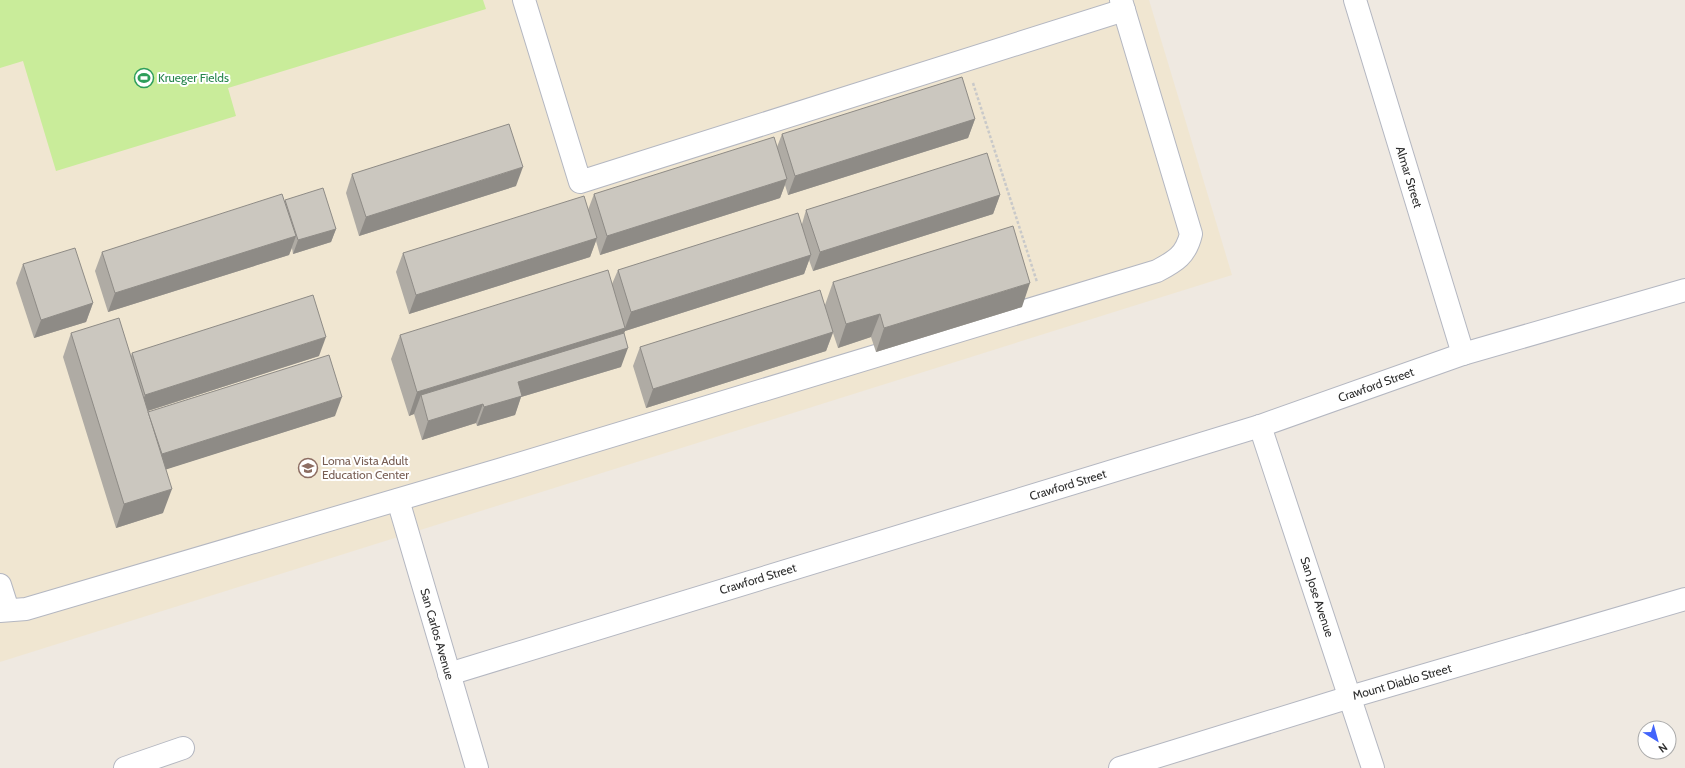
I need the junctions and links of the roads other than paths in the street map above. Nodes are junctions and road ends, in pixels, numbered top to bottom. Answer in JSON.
{"nodes":[{"id":1,"x":524,"y":0,"type":"edge"},
{"id":2,"x":1355,"y":0,"type":"edge"},
{"id":3,"x":1122,"y":5,"type":"edge"},
{"id":4,"x":1685,"y":290,"type":"edge"},
{"id":5,"x":1463,"y":354,"type":"junction"},
{"id":6,"x":1260,"y":426,"type":"junction"},
{"id":7,"x":398,"y":500,"type":"junction"},
{"id":8,"x":0,"y":585,"type":"edge"},
{"id":9,"x":1685,"y":599,"type":"edge"},
{"id":10,"x":4,"y":611,"type":"edge"},
{"id":11,"x":449,"y":674,"type":"junction"},
{"id":12,"x":1350,"y":697,"type":"junction"},
{"id":13,"x":183,"y":748,"type":"dead end"},
{"id":14,"x":125,"y":768,"type":"edge"},
{"id":15,"x":477,"y":768,"type":"edge"},
{"id":16,"x":1120,"y":768,"type":"edge"},
{"id":17,"x":1373,"y":768,"type":"edge"}],
"edges":[{"from":1,"to":3,"type":"street"},
{"from":2,"to":5,"type":"street","name":"Almar Street"},
{"from":3,"to":7,"type":"street"},
{"from":4,"to":5,"type":"street","name":"Crawford Street"},
{"from":5,"to":6,"type":"street","name":"Crawford Street"},
{"from":6,"to":11,"type":"street","name":"Crawford Street"},
{"from":6,"to":12,"type":"street","name":"San Jose Avenue"},
{"from":7,"to":10,"type":"street"},
{"from":7,"to":11,"type":"street","name":"San Carlos Avenue"},
{"from":8,"to":10,"type":"street"},
{"from":9,"to":12,"type":"street","name":"Mount Diablo Street"},
{"from":11,"to":15,"type":"street","name":"San Carlos Avenue"},
{"from":12,"to":16,"type":"street","name":"Mount Diablo Street"},
{"from":12,"to":17,"type":"street","name":"San Jose Avenue"},
{"from":13,"to":14,"type":"street"}]}
